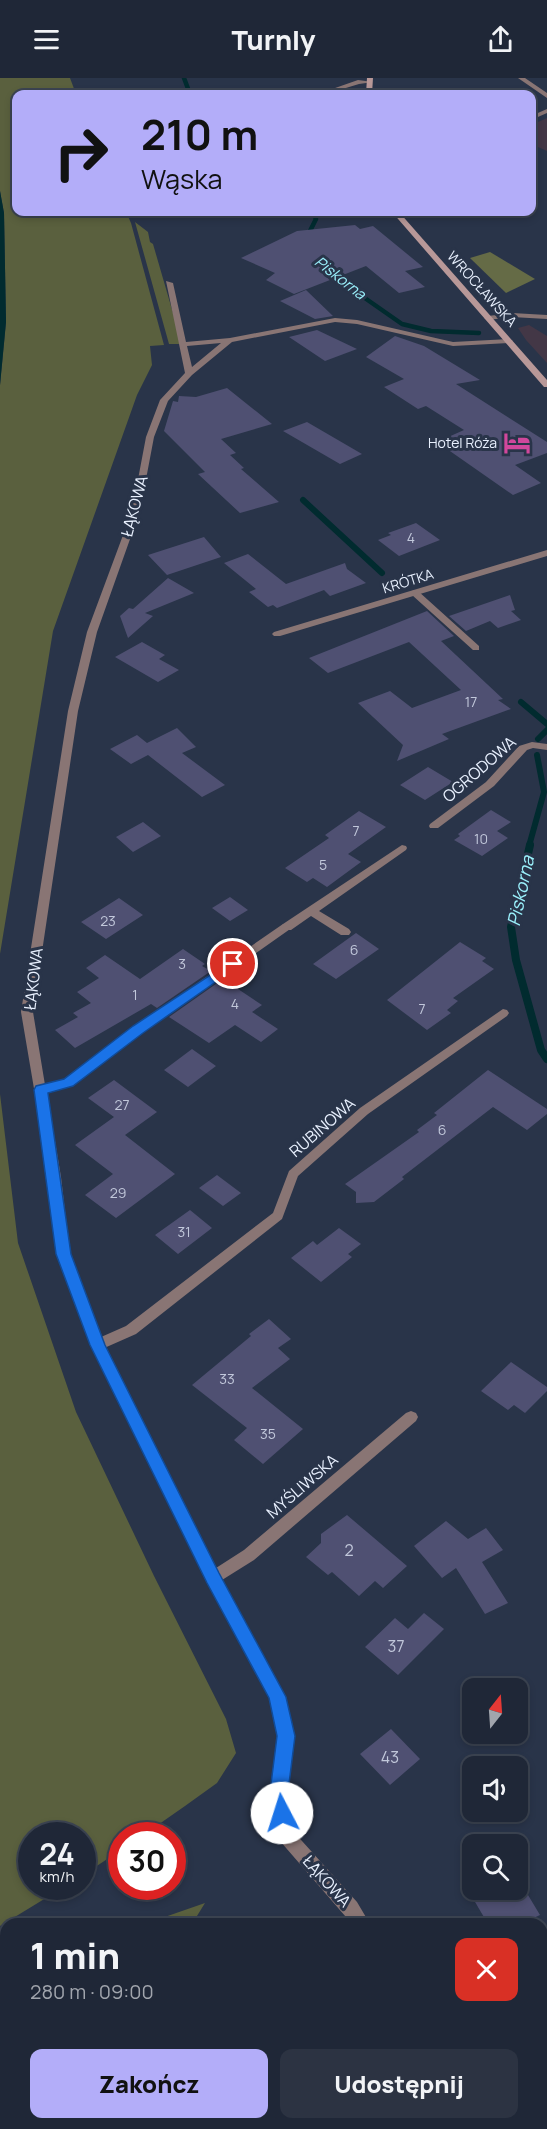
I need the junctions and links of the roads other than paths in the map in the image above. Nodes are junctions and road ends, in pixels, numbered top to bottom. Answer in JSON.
{"nodes":[{"id":1,"x":521,"y":78,"type":"edge"},
{"id":2,"x":370,"y":80,"type":"edge"},
{"id":3,"x":333,"y":90,"type":"edge"},
{"id":4,"x":547,"y":96,"type":"edge"},
{"id":5,"x":399,"y":216,"type":"edge"},
{"id":6,"x":169,"y":283,"type":"dead end"},
{"id":7,"x":547,"y":317,"type":"edge"},
{"id":8,"x":488,"y":318,"type":"junction"},
{"id":9,"x":230,"y":340,"type":"junction"},
{"id":10,"x":509,"y":340,"type":"junction"},
{"id":11,"x":185,"y":344,"type":"junction"},
{"id":12,"x":189,"y":373,"type":"junction"},
{"id":13,"x":547,"y":385,"type":"edge"},
{"id":14,"x":547,"y":553,"type":"edge"},
{"id":15,"x":415,"y":593,"type":"junction"},
{"id":16,"x":277,"y":634,"type":"dead end"},
{"id":17,"x":476,"y":648,"type":"dead end"},
{"id":18,"x":547,"y":747,"type":"edge"},
{"id":19,"x":434,"y":826,"type":"dead end"},
{"id":20,"x":402,"y":848,"type":"dead end"},
{"id":21,"x":311,"y":911,"type":"junction"},
{"id":22,"x":345,"y":932,"type":"dead end"},
{"id":23,"x":503,"y":1013,"type":"dead end"},
{"id":24,"x":41,"y":1090,"type":"junction"},
{"id":25,"x":97,"y":1345,"type":"junction"},
{"id":26,"x":411,"y":1417,"type":"dead end"},
{"id":27,"x":213,"y":1578,"type":"junction"},
{"id":28,"x":358,"y":1918,"type":"edge"}],
"edges":[{"from":1,"to":4,"type":"street"},
{"from":2,"to":3,"type":"street"},
{"from":5,"to":8,"type":"main road","name":"WROCŁAWSKA"},
{"from":6,"to":11,"type":"street"},
{"from":7,"to":8,"type":"street"},
{"from":8,"to":10,"type":"main road","name":"WROCŁAWSKA"},
{"from":9,"to":10,"type":"street"},
{"from":9,"to":11,"type":"street"},
{"from":9,"to":12,"type":"street","name":"ŁĄKOWA"},
{"from":10,"to":13,"type":"main road","name":"WROCŁAWSKA"},
{"from":11,"to":12,"type":"street"},
{"from":12,"to":24,"type":"street","name":"ŁĄKOWA"},
{"from":14,"to":15,"type":"street","name":"KRÓTKA"},
{"from":15,"to":16,"type":"street","name":"KRÓTKA"},
{"from":15,"to":17,"type":"street"},
{"from":18,"to":19,"type":"street","name":"OGRODOWA"},
{"from":20,"to":21,"type":"street"},
{"from":21,"to":22,"type":"street"},
{"from":21,"to":24,"type":"street"},
{"from":23,"to":25,"type":"street","name":"RUBINOWA"},
{"from":24,"to":25,"type":"street","name":"ŁĄKOWA"},
{"from":25,"to":27,"type":"street","name":"ŁĄKOWA"},
{"from":26,"to":27,"type":"street","name":"MYŚLIWSKA"},
{"from":27,"to":28,"type":"street","name":"ŁĄKOWA"}]}
